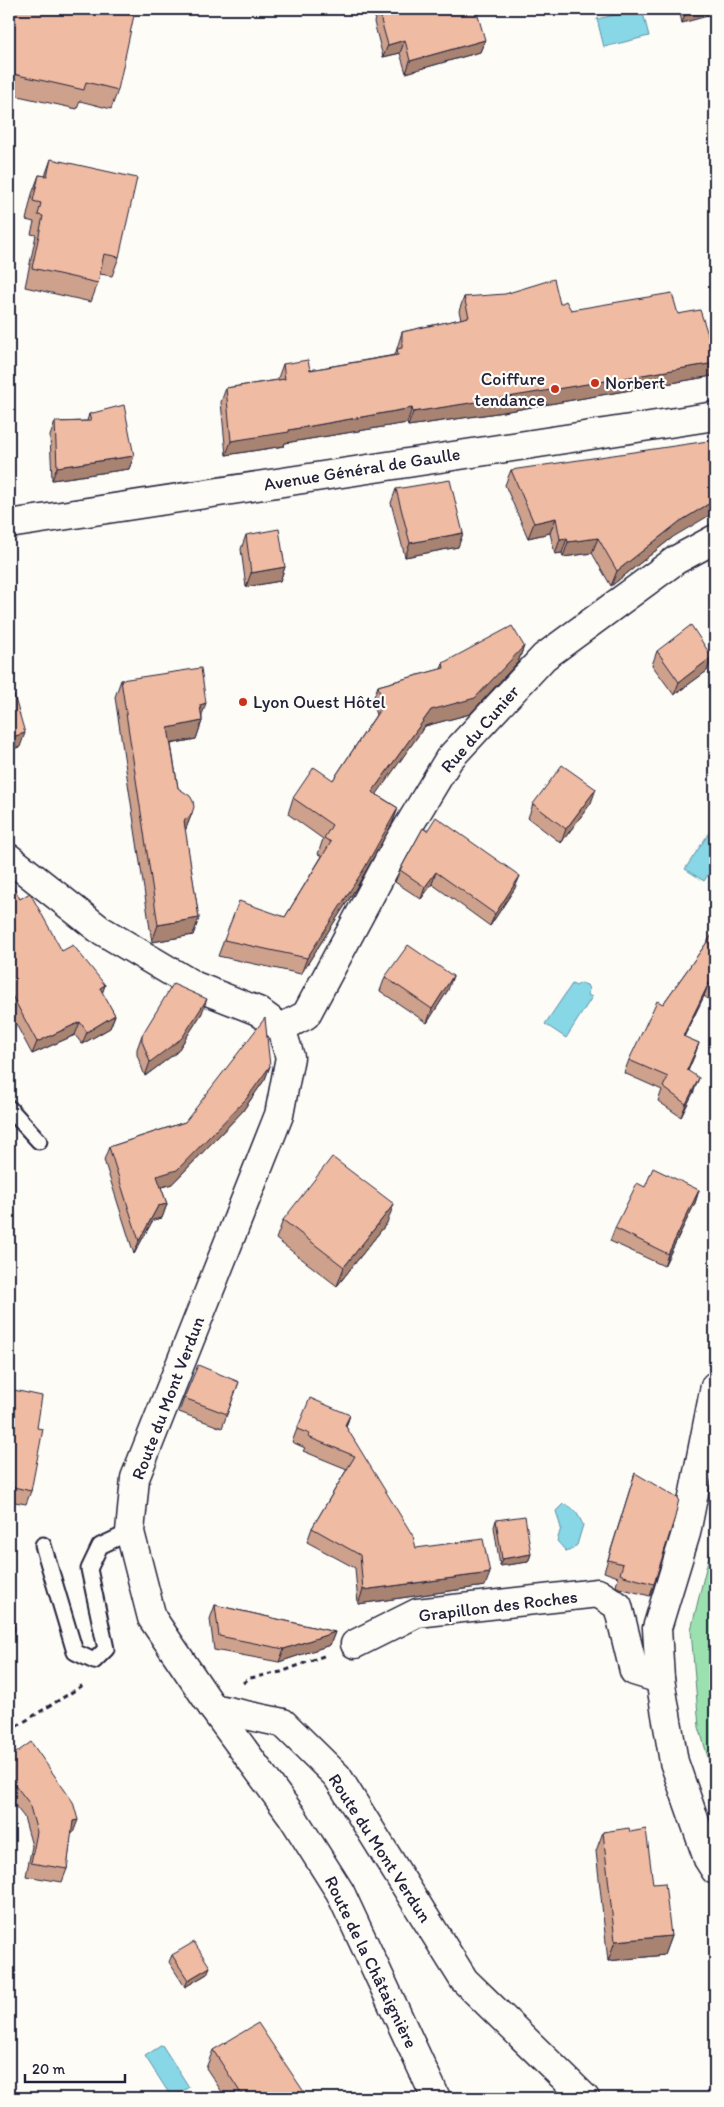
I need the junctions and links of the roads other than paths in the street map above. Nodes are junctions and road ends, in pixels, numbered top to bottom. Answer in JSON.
{"nodes":[{"id":1,"x":715,"y":416,"type":"edge"},
{"id":2,"x":9,"y":524,"type":"edge"},
{"id":3,"x":715,"y":539,"type":"edge"},
{"id":4,"x":9,"y":858,"type":"edge"},
{"id":5,"x":281,"y":1028,"type":"junction"},
{"id":6,"x":9,"y":1108,"type":"edge"},
{"id":7,"x":39,"y":1141,"type":"dead end"},
{"id":8,"x":715,"y":1386,"type":"edge"},
{"id":9,"x":130,"y":1532,"type":"junction"},
{"id":10,"x":43,"y":1545,"type":"dead end"},
{"id":11,"x":355,"y":1644,"type":"road end"},
{"id":12,"x":660,"y":1679,"type":"junction"},
{"id":13,"x":212,"y":1708,"type":"junction"},
{"id":14,"x":715,"y":1870,"type":"edge"},
{"id":15,"x":436,"y":2098,"type":"edge"},
{"id":16,"x":585,"y":2098,"type":"edge"}],
"edges":[{"from":1,"to":2,"type":"street","name":"Avenue Général de Gaulle"},
{"from":3,"to":5,"type":"street","name":"Rue du Cunier"},
{"from":4,"to":5,"type":"street"},
{"from":5,"to":9,"type":"street","name":"Route du Mont Verdun"},
{"from":6,"to":7,"type":"lane"},
{"from":8,"to":12,"type":"street"},
{"from":9,"to":10,"type":"lane"},
{"from":9,"to":13,"type":"street","name":"Route du Mont Verdun"},
{"from":11,"to":12,"type":"street","name":"Grapillon des Roches"},
{"from":12,"to":14,"type":"street"},
{"from":13,"to":15,"type":"street","name":"Route de la Châtaignière"},
{"from":13,"to":16,"type":"street","name":"Route du Mont Verdun"}]}
